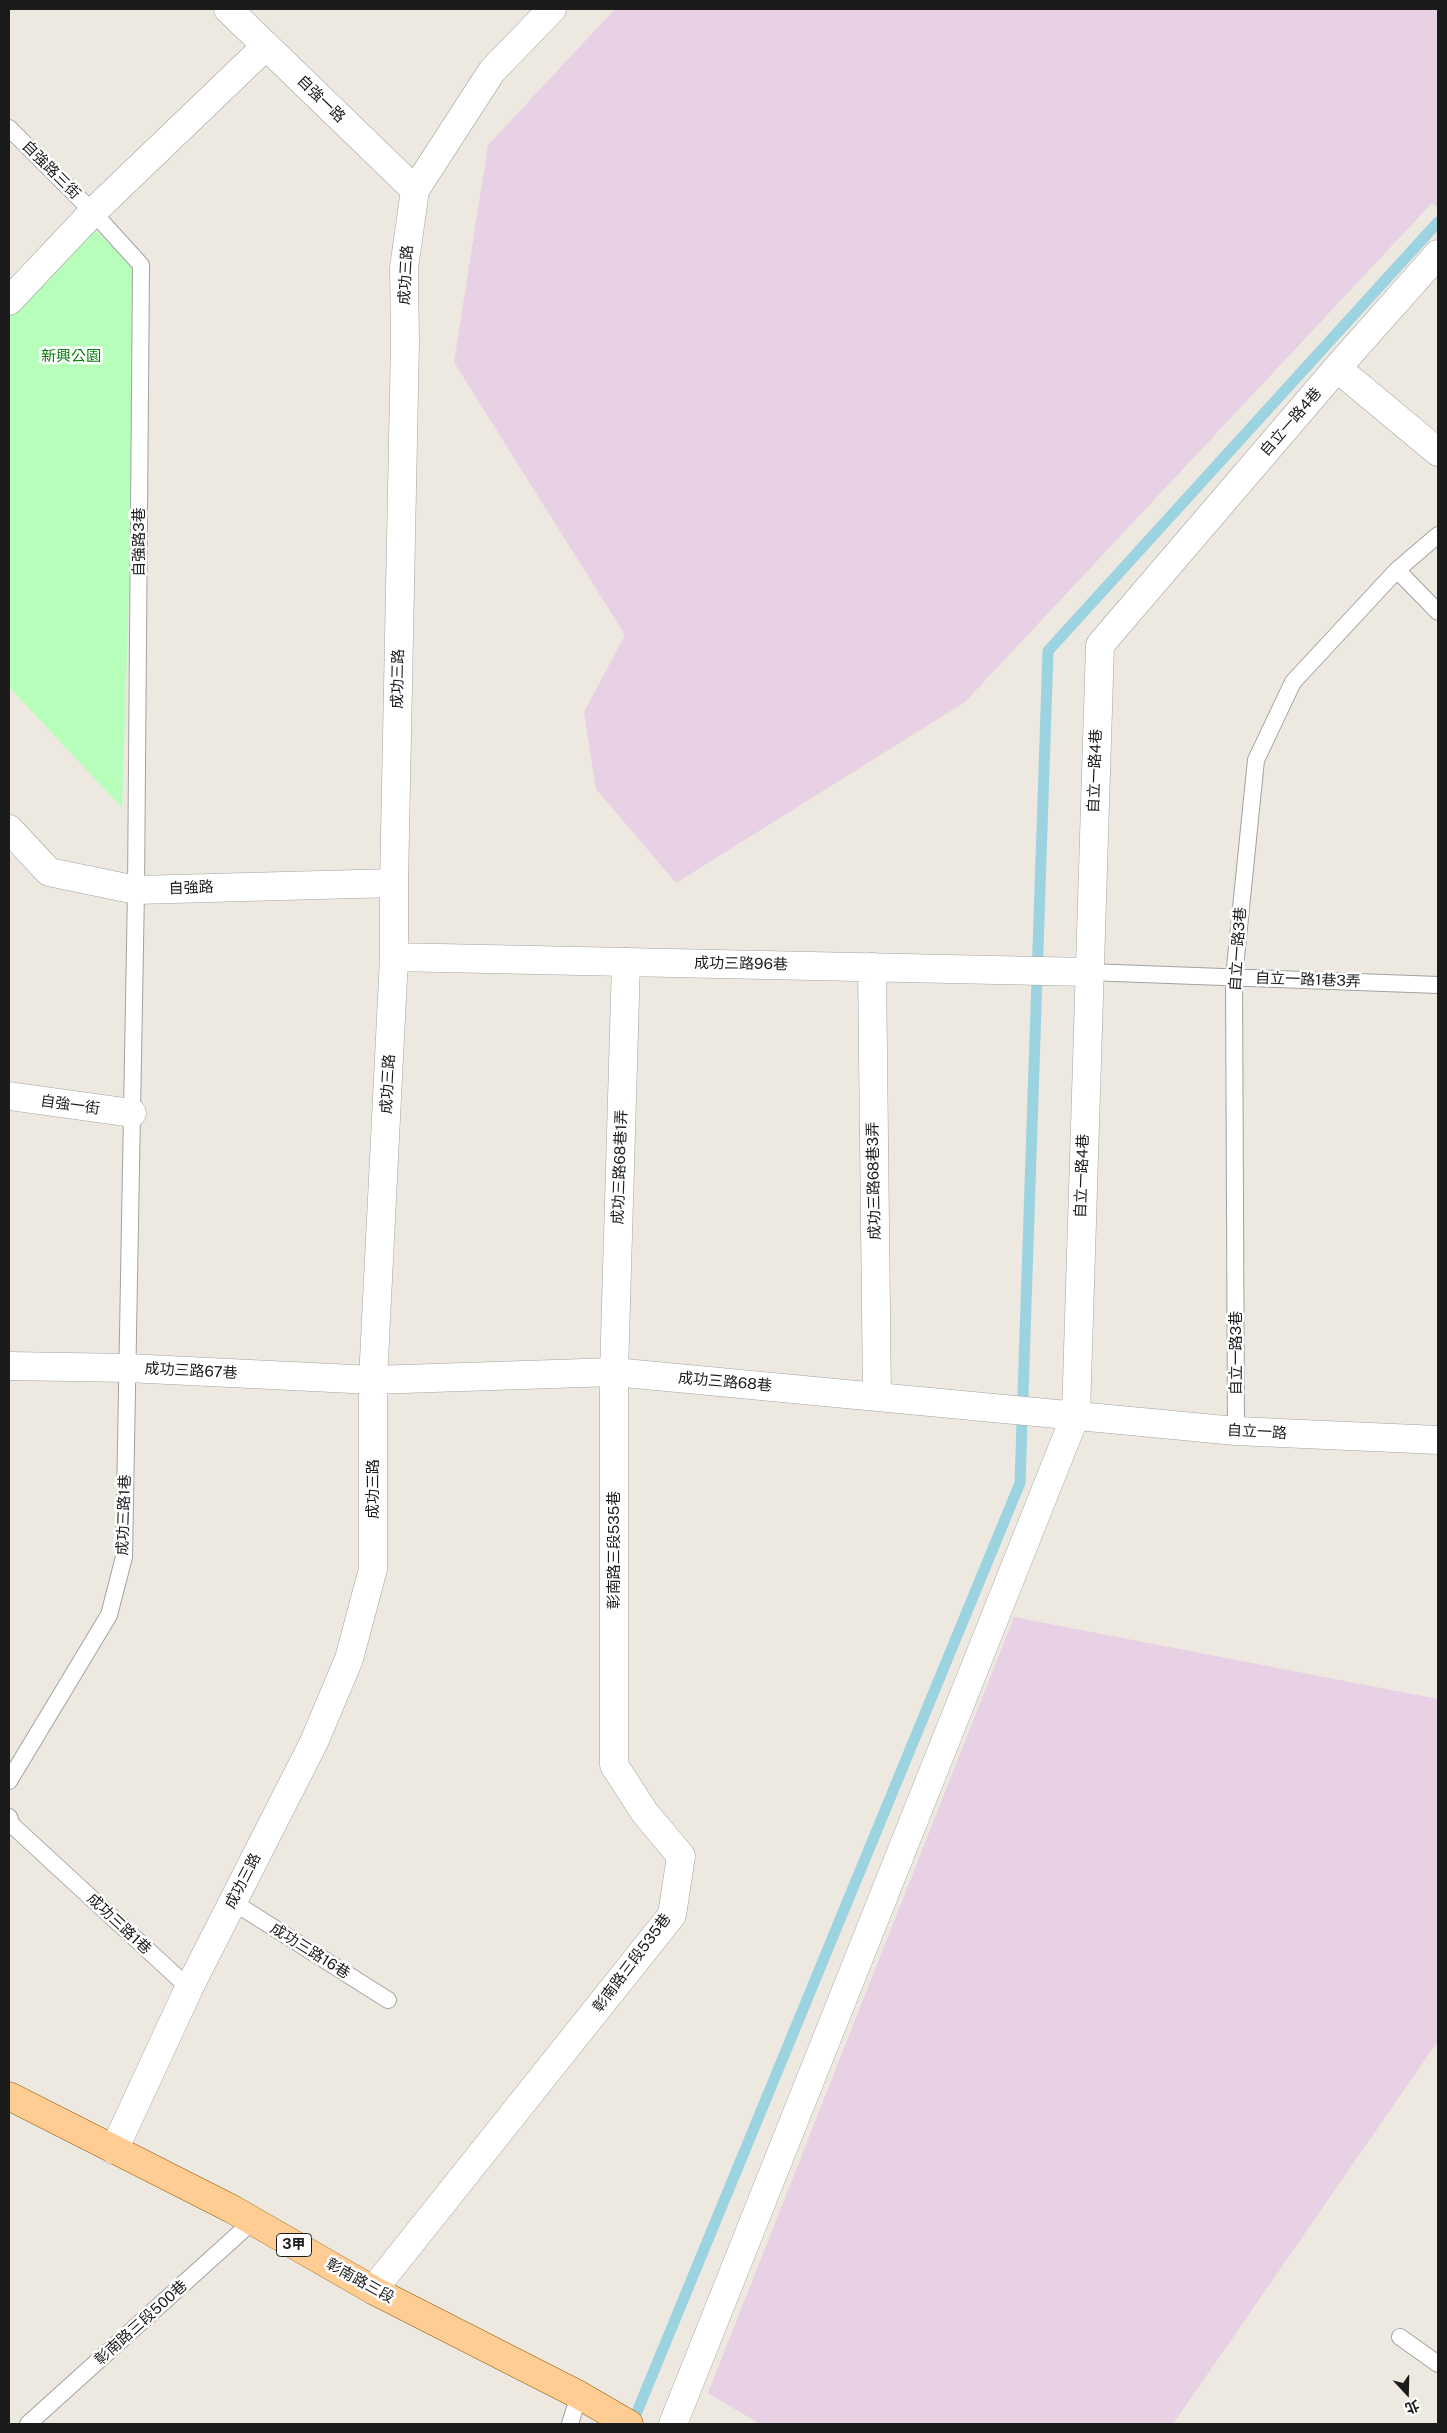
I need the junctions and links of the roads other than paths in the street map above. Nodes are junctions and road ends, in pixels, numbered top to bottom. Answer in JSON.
{"nodes":[{"id":1,"x":228,"y":9,"type":"edge"},
{"id":2,"x":552,"y":9,"type":"edge"},
{"id":3,"x":266,"y":46,"type":"junction"},
{"id":4,"x":9,"y":128,"type":"edge"},
{"id":5,"x":414,"y":190,"type":"junction"},
{"id":6,"x":93,"y":212,"type":"junction"},
{"id":7,"x":1438,"y":254,"type":"edge"},
{"id":8,"x":9,"y":301,"type":"edge"},
{"id":9,"x":1336,"y":368,"type":"junction"},
{"id":10,"x":1438,"y":452,"type":"edge"},
{"id":11,"x":1438,"y":535,"type":"edge"},
{"id":12,"x":1397,"y":570,"type":"junction"},
{"id":13,"x":1438,"y":612,"type":"edge"},
{"id":14,"x":9,"y":829,"type":"edge"},
{"id":15,"x":394,"y":883,"type":"junction"},
{"id":16,"x":136,"y":890,"type":"junction"},
{"id":17,"x":394,"y":956,"type":"junction"},
{"id":18,"x":626,"y":962,"type":"junction"},
{"id":19,"x":872,"y":967,"type":"junction"},
{"id":20,"x":1088,"y":972,"type":"junction"},
{"id":21,"x":1234,"y":977,"type":"junction"},
{"id":22,"x":1438,"y":985,"type":"edge"},
{"id":23,"x":9,"y":1096,"type":"edge"},
{"id":24,"x":132,"y":1113,"type":"junction"},
{"id":25,"x":9,"y":1366,"type":"edge"},
{"id":26,"x":127,"y":1368,"type":"junction"},
{"id":27,"x":614,"y":1372,"type":"junction"},
{"id":28,"x":373,"y":1380,"type":"junction"},
{"id":29,"x":877,"y":1396,"type":"junction"},
{"id":30,"x":1076,"y":1414,"type":"junction"},
{"id":31,"x":1236,"y":1431,"type":"junction"},
{"id":32,"x":1438,"y":1440,"type":"edge"},
{"id":33,"x":9,"y":1781,"type":"edge"},
{"id":34,"x":9,"y":1817,"type":"edge"},
{"id":35,"x":233,"y":1902,"type":"junction"},
{"id":36,"x":188,"y":1988,"type":"junction"},
{"id":37,"x":388,"y":2000,"type":"dead end"},
{"id":38,"x":9,"y":2096,"type":"edge"},
{"id":39,"x":114,"y":2150,"type":"junction"},
{"id":40,"x":253,"y":2221,"type":"junction"},
{"id":41,"x":373,"y":2290,"type":"junction"},
{"id":42,"x":1400,"y":2336,"type":"dead end"},
{"id":43,"x":1438,"y":2364,"type":"edge"},
{"id":44,"x":579,"y":2395,"type":"junction"},
{"id":45,"x":28,"y":2424,"type":"edge"},
{"id":46,"x":570,"y":2424,"type":"edge"},
{"id":47,"x":629,"y":2424,"type":"edge"},
{"id":48,"x":673,"y":2424,"type":"edge"}],
"edges":[{"from":1,"to":3,"type":"street","name":"自強一路"},
{"from":2,"to":5,"type":"street","name":"成功三路"},
{"from":3,"to":5,"type":"street","name":"自強一路"},
{"from":3,"to":6,"type":"street"},
{"from":4,"to":6,"type":"lane","name":"自強路三街"},
{"from":5,"to":15,"type":"street","name":"成功三路"},
{"from":6,"to":8,"type":"street"},
{"from":6,"to":16,"type":"lane","name":"自強路3巷"},
{"from":7,"to":9,"type":"street","name":"自立一路4巷"},
{"from":9,"to":10,"type":"street"},
{"from":9,"to":20,"type":"street","name":"自立一路4巷"},
{"from":11,"to":12,"type":"lane","name":"自立一路3巷"},
{"from":12,"to":13,"type":"lane"},
{"from":12,"to":21,"type":"lane","name":"自立一路3巷"},
{"from":14,"to":16,"type":"street","name":"自強路"},
{"from":15,"to":16,"type":"street","name":"自強路"},
{"from":15,"to":17,"type":"street","name":"成功三路"},
{"from":16,"to":24,"type":"lane","name":"自強路3巷"},
{"from":17,"to":18,"type":"street","name":"成功三路96巷"},
{"from":17,"to":28,"type":"street","name":"成功三路"},
{"from":18,"to":19,"type":"street","name":"成功三路96巷"},
{"from":18,"to":27,"type":"street","name":"成功三路68巷1弄"},
{"from":19,"to":20,"type":"street","name":"成功三路96巷"},
{"from":19,"to":29,"type":"street","name":"成功三路68巷3弄"},
{"from":20,"to":21,"type":"lane","name":"自立一路1巷3弄"},
{"from":20,"to":30,"type":"street","name":"自立一路4巷"},
{"from":21,"to":22,"type":"lane","name":"自立一路1巷3弄"},
{"from":21,"to":31,"type":"lane","name":"自立一路3巷"},
{"from":23,"to":24,"type":"street","name":"自強一街"},
{"from":24,"to":26,"type":"lane","name":"成功三路1巷"},
{"from":25,"to":26,"type":"street","name":"成功三路67巷"},
{"from":26,"to":28,"type":"street","name":"成功三路67巷"},
{"from":26,"to":33,"type":"lane","name":"成功三路1巷"},
{"from":27,"to":28,"type":"street","name":"成功三路68巷"},
{"from":27,"to":29,"type":"street","name":"成功三路68巷"},
{"from":27,"to":41,"type":"street","name":"彰南路三段535巷"},
{"from":28,"to":35,"type":"street","name":"成功三路"},
{"from":29,"to":30,"type":"street","name":"成功三路68巷"},
{"from":30,"to":31,"type":"street","name":"自立一路"},
{"from":30,"to":48,"type":"street"},
{"from":31,"to":32,"type":"street","name":"自立一路"},
{"from":34,"to":36,"type":"lane","name":"成功三路1巷"},
{"from":35,"to":36,"type":"street","name":"成功三路"},
{"from":35,"to":37,"type":"lane","name":"成功三路16巷"},
{"from":36,"to":39,"type":"street","name":"成功三路"},
{"from":38,"to":39,"type":"main road","name":"彰南路三段","number":"3甲"},
{"from":39,"to":40,"type":"main road","name":"彰南路三段","number":"3甲"},
{"from":40,"to":41,"type":"main road","name":"彰南路三段","number":"3甲"},
{"from":40,"to":45,"type":"lane","name":"彰南路三段500巷"},
{"from":41,"to":44,"type":"main road","name":"彰南路三段","number":"3甲"},
{"from":42,"to":43,"type":"lane"},
{"from":44,"to":46,"type":"lane"},
{"from":44,"to":47,"type":"main road","number":"3甲"}]}
